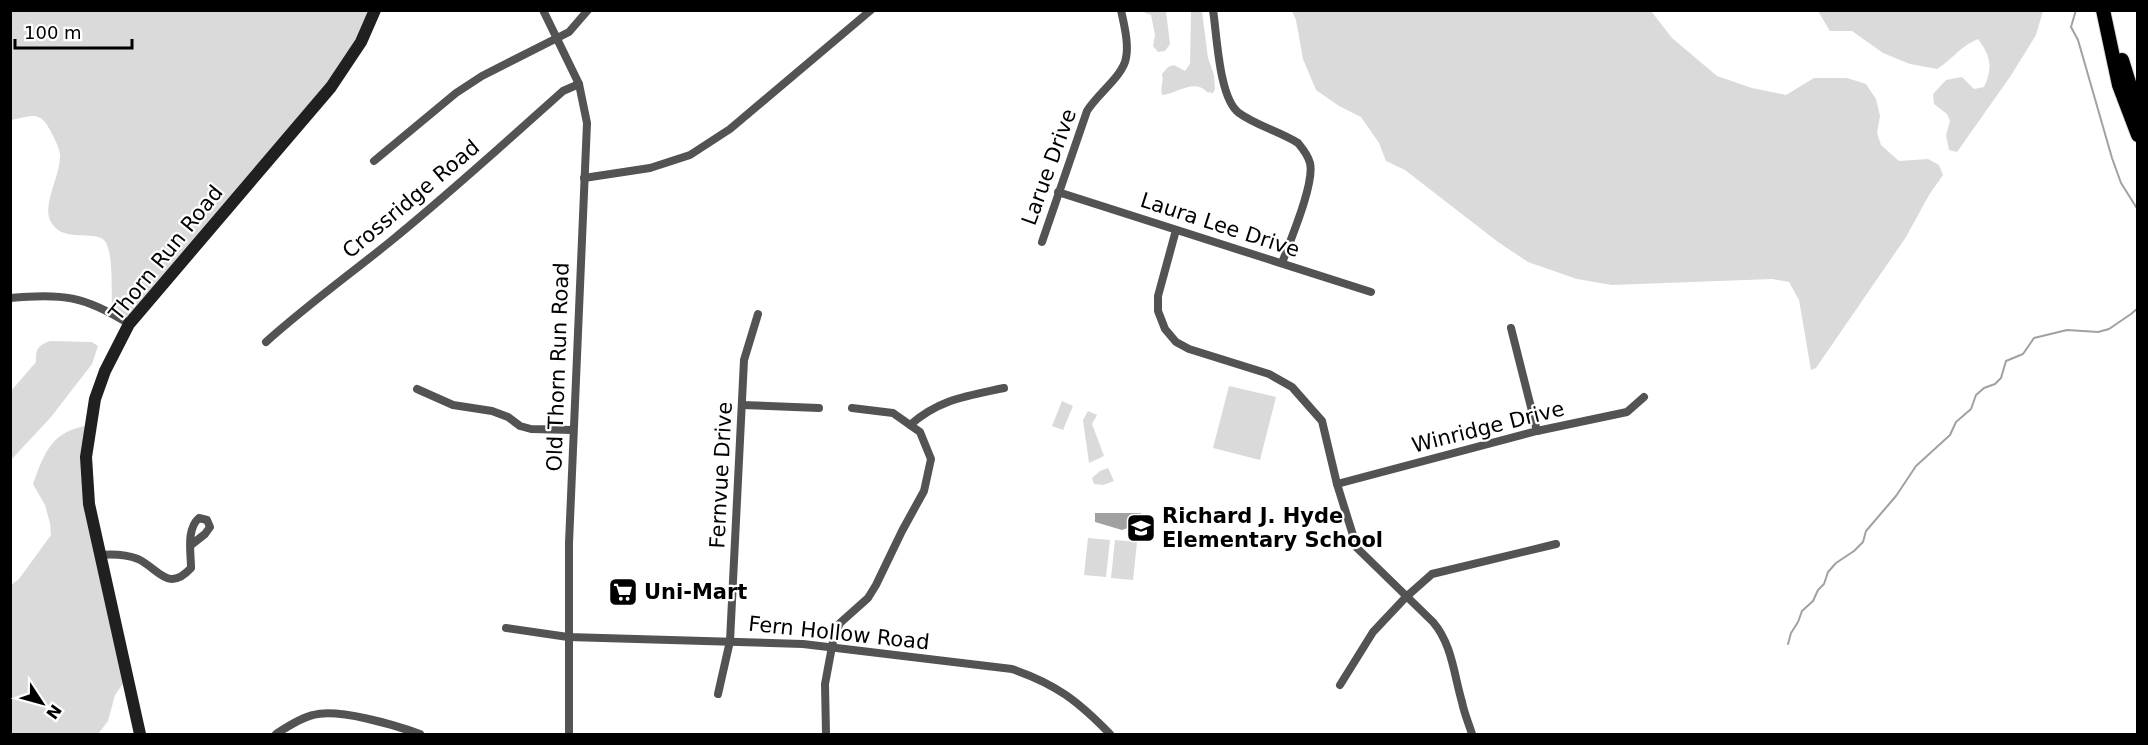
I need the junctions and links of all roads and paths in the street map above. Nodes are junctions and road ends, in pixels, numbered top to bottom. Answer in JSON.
{"nodes":[{"id":1,"x":375,"y":10,"type":"edge"},
{"id":2,"x":543,"y":10,"type":"edge"},
{"id":3,"x":588,"y":10,"type":"edge"},
{"id":4,"x":872,"y":10,"type":"edge"},
{"id":5,"x":1121,"y":10,"type":"edge"},
{"id":6,"x":1213,"y":10,"type":"edge"},
{"id":7,"x":2103,"y":10,"type":"edge"},
{"id":8,"x":2112,"y":10,"type":"edge"},
{"id":9,"x":556,"y":38,"type":"junction"},
{"id":10,"x":579,"y":84,"type":"junction"},
{"id":11,"x":2138,"y":110,"type":"edge"},
{"id":12,"x":2138,"y":135,"type":"edge"},
{"id":13,"x":374,"y":161,"type":"dead end"},
{"id":14,"x":584,"y":178,"type":"junction"},
{"id":15,"x":1058,"y":192,"type":"junction"},
{"id":16,"x":1176,"y":230,"type":"junction"},
{"id":17,"x":1042,"y":242,"type":"dead end"},
{"id":18,"x":1282,"y":263,"type":"junction"},
{"id":19,"x":1371,"y":292,"type":"dead end"},
{"id":20,"x":10,"y":298,"type":"edge"},
{"id":21,"x":758,"y":314,"type":"dead end"},
{"id":22,"x":129,"y":324,"type":"junction"},
{"id":23,"x":1511,"y":328,"type":"dead end"},
{"id":24,"x":266,"y":342,"type":"dead end"},
{"id":25,"x":1004,"y":388,"type":"dead end"},
{"id":26,"x":417,"y":389,"type":"dead end"},
{"id":27,"x":1644,"y":397,"type":"dead end"},
{"id":28,"x":742,"y":405,"type":"junction"},
{"id":29,"x":819,"y":408,"type":"dead end"},
{"id":30,"x":852,"y":408,"type":"dead end"},
{"id":31,"x":910,"y":425,"type":"junction"},
{"id":32,"x":573,"y":430,"type":"junction"},
{"id":33,"x":1537,"y":431,"type":"junction"},
{"id":34,"x":1337,"y":484,"type":"junction"},
{"id":35,"x":1556,"y":544,"type":"dead end"},
{"id":36,"x":191,"y":545,"type":"dead end"},
{"id":37,"x":100,"y":555,"type":"junction"},
{"id":38,"x":1406,"y":597,"type":"junction"},
{"id":39,"x":507,"y":628,"type":"dead end"},
{"id":40,"x":568,"y":637,"type":"junction"},
{"id":41,"x":730,"y":641,"type":"junction"},
{"id":42,"x":831,"y":648,"type":"junction"},
{"id":43,"x":1340,"y":685,"type":"dead end"},
{"id":44,"x":718,"y":694,"type":"dead end"},
{"id":45,"x":140,"y":735,"type":"edge"},
{"id":46,"x":276,"y":735,"type":"edge"},
{"id":47,"x":420,"y":735,"type":"edge"},
{"id":48,"x":569,"y":735,"type":"edge"},
{"id":49,"x":826,"y":735,"type":"edge"},
{"id":50,"x":1110,"y":735,"type":"edge"},
{"id":51,"x":1472,"y":735,"type":"edge"}],
"edges":[{"from":1,"to":22,"type":"street","name":"Thorn Run Road"},
{"from":2,"to":9,"type":"street","name":"Old Thorn Run Road"},
{"from":3,"to":9,"type":"street"},
{"from":4,"to":14,"type":"street"},
{"from":5,"to":15,"type":"street","name":"Larue Drive"},
{"from":6,"to":18,"type":"street"},
{"from":7,"to":12,"type":"main road"},
{"from":8,"to":11,"type":"main road"},
{"from":9,"to":10,"type":"street","name":"Old Thorn Run Road"},
{"from":9,"to":13,"type":"street"},
{"from":10,"to":14,"type":"street","name":"Old Thorn Run Road"},
{"from":10,"to":24,"type":"street","name":"Crossridge Road"},
{"from":14,"to":32,"type":"street","name":"Old Thorn Run Road"},
{"from":15,"to":16,"type":"street","name":"Laura Lee Drive"},
{"from":15,"to":17,"type":"street","name":"Larue Drive"},
{"from":16,"to":18,"type":"street","name":"Laura Lee Drive"},
{"from":16,"to":34,"type":"street"},
{"from":18,"to":19,"type":"street","name":"Laura Lee Drive"},
{"from":20,"to":22,"type":"street"},
{"from":21,"to":28,"type":"street","name":"Fernvue Drive"},
{"from":22,"to":37,"type":"street","name":"Thorn Run Road"},
{"from":23,"to":33,"type":"street"},
{"from":25,"to":31,"type":"street"},
{"from":26,"to":32,"type":"street"},
{"from":27,"to":33,"type":"street","name":"Winridge Drive"},
{"from":28,"to":29,"type":"street"},
{"from":28,"to":41,"type":"street","name":"Fernvue Drive"},
{"from":30,"to":31,"type":"street"},
{"from":31,"to":42,"type":"street"},
{"from":32,"to":40,"type":"street","name":"Old Thorn Run Road"},
{"from":33,"to":34,"type":"street","name":"Winridge Drive"},
{"from":34,"to":38,"type":"street"},
{"from":35,"to":38,"type":"street"},
{"from":36,"to":37,"type":"street"},
{"from":37,"to":45,"type":"street","name":"Thorn Run Road"},
{"from":38,"to":43,"type":"street"},
{"from":38,"to":51,"type":"street"},
{"from":39,"to":40,"type":"street","name":"Fern Hollow Road"},
{"from":40,"to":41,"type":"street","name":"Fern Hollow Road"},
{"from":40,"to":48,"type":"street","name":"Old Thorn Run Road"},
{"from":41,"to":42,"type":"street","name":"Fern Hollow Road"},
{"from":41,"to":44,"type":"street","name":"Fernvue Drive"},
{"from":42,"to":49,"type":"street"},
{"from":42,"to":50,"type":"street","name":"Fern Hollow Road"},
{"from":46,"to":47,"type":"street"}]}
